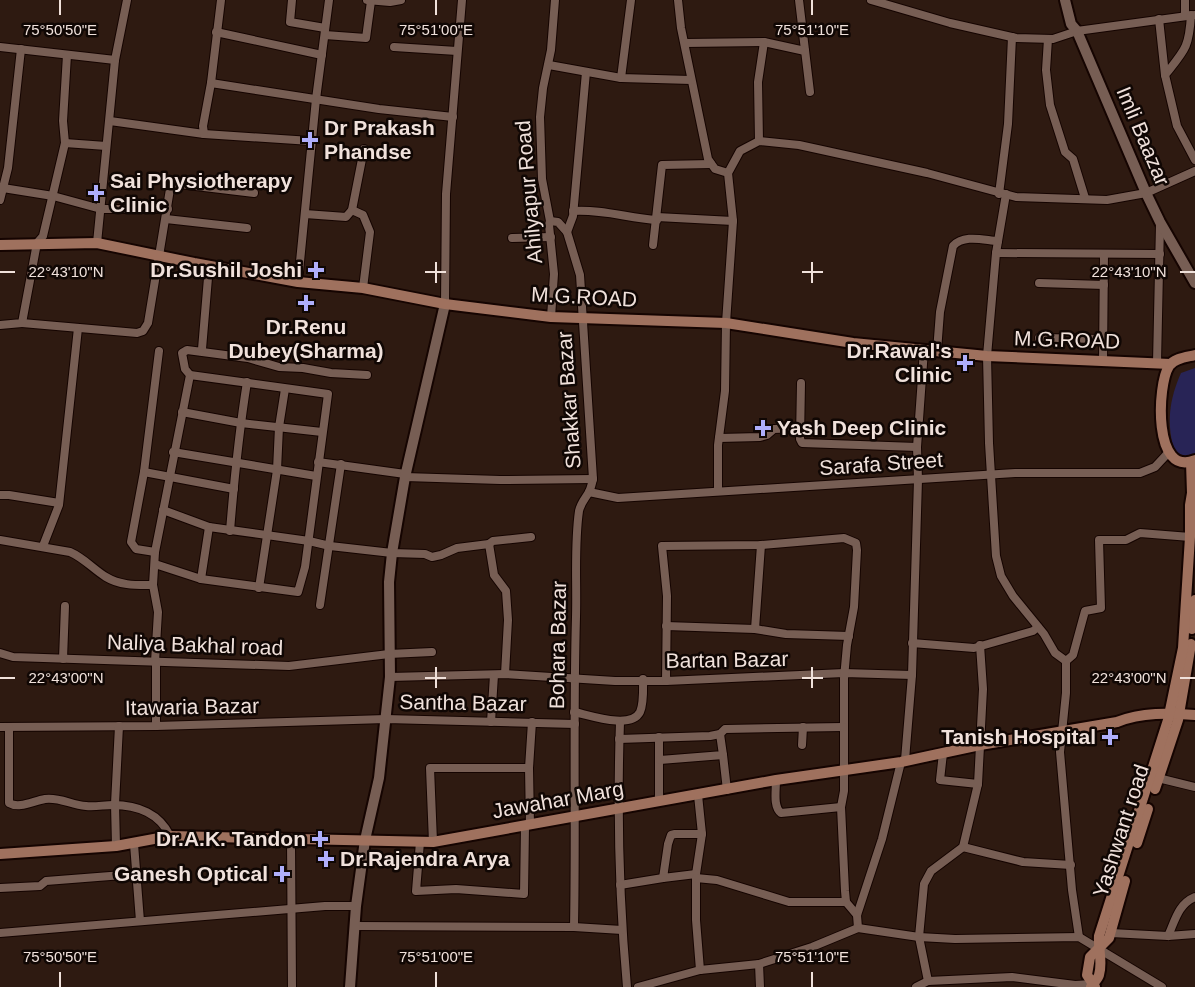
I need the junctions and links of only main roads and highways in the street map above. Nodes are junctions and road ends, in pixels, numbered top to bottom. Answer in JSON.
{"nodes":[{"id":1,"x":0,"y":245,"type":"edge"},
{"id":2,"x":1195,"y":355,"type":"edge"},
{"id":3,"x":1170,"y":364,"type":"junction"},
{"id":4,"x":1193,"y":461,"type":"edge"},
{"id":5,"x":1194,"y":496,"type":"edge"},
{"id":6,"x":1195,"y":600,"type":"edge"},
{"id":7,"x":1193,"y":650,"type":"edge"},
{"id":8,"x":1195,"y":715,"type":"edge"},
{"id":9,"x":1174,"y":717,"type":"junction"},
{"id":10,"x":1195,"y":721,"type":"edge"},
{"id":11,"x":0,"y":854,"type":"edge"},
{"id":12,"x":1098,"y":949,"type":"junction"},
{"id":13,"x":1093,"y":986,"type":"edge"}],
"edges":[{"from":1,"to":3,"type":"main road","name":"M.G.ROAD"},
{"from":2,"to":3,"type":"main road"},
{"from":3,"to":4,"type":"main road"},
{"from":4,"to":5,"type":"main road"},
{"from":5,"to":9,"type":"main road"},
{"from":6,"to":7,"type":"main road"},
{"from":7,"to":9,"type":"main road"},
{"from":8,"to":9,"type":"main road"},
{"from":9,"to":10,"type":"main road"},
{"from":9,"to":11,"type":"main road","name":"Jawahar Marg"},
{"from":9,"to":12,"type":"main road"},
{"from":9,"to":12,"type":"main road","name":"Yashwant road"},
{"from":12,"to":13,"type":"main road"}]}
